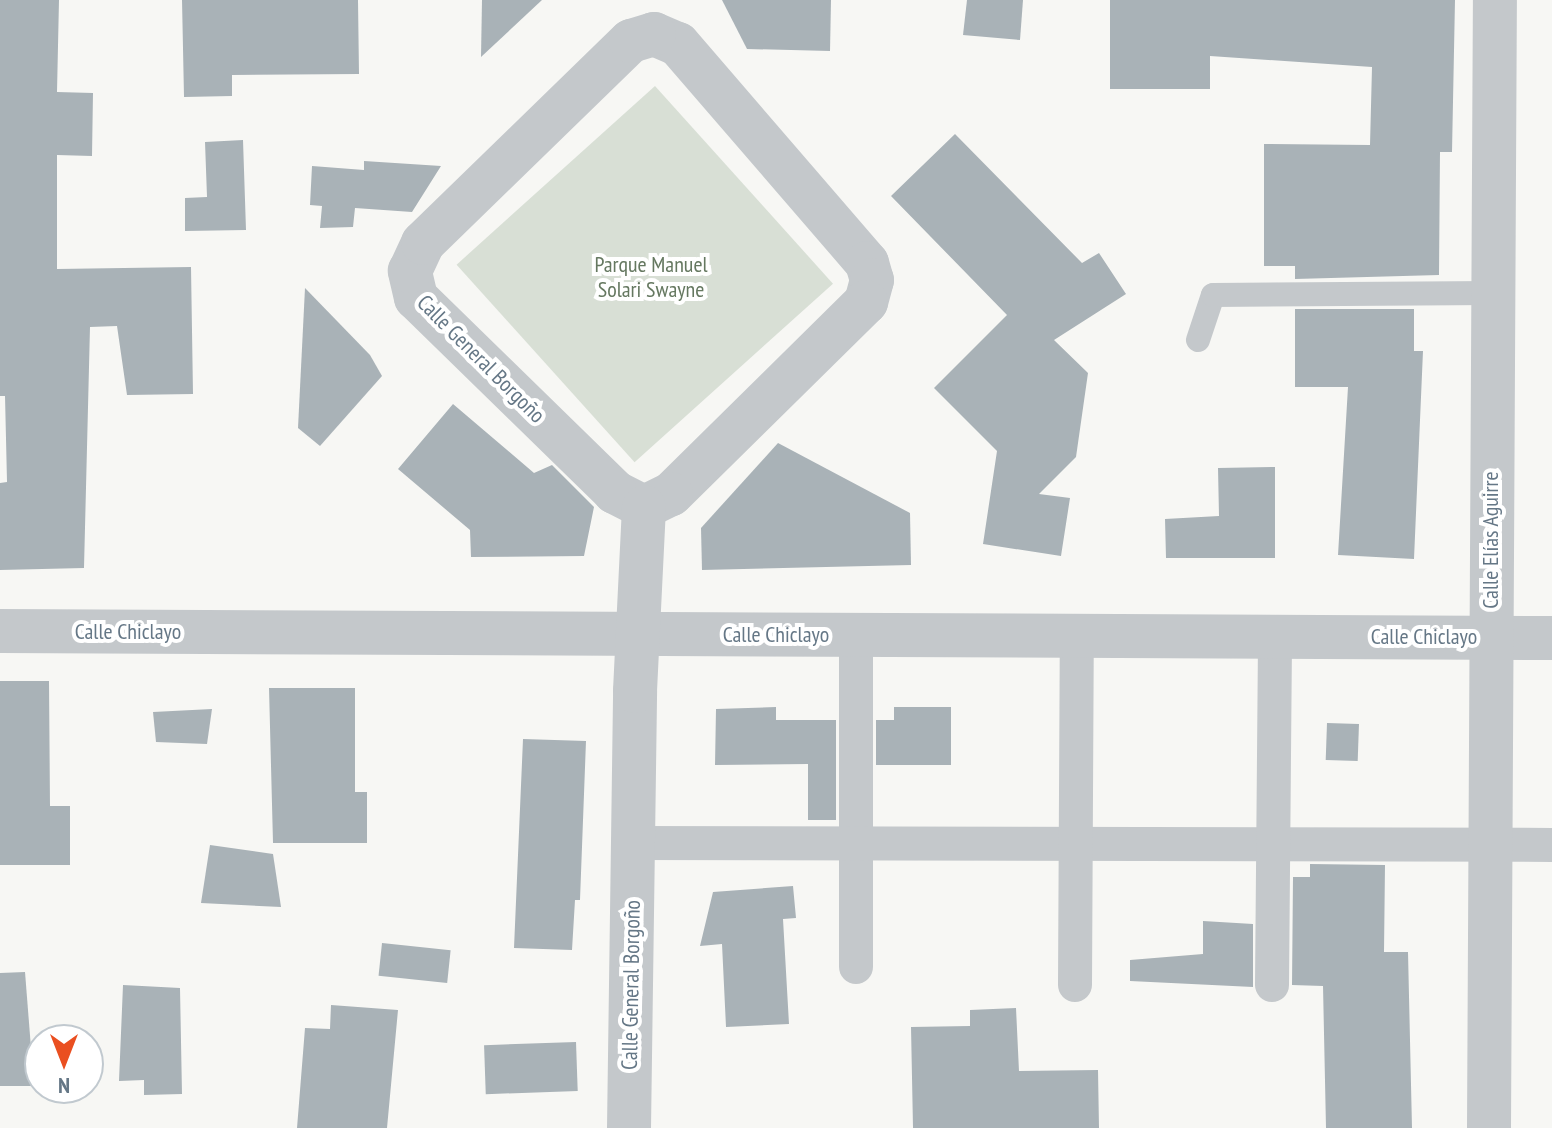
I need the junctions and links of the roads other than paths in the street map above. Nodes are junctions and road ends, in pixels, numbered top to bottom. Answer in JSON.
{"nodes":[{"id":1,"x":1495,"y":0,"type":"edge"},
{"id":2,"x":654,"y":17,"type":"edge"},
{"id":3,"x":1493,"y":293,"type":"junction"},
{"id":4,"x":1198,"y":340,"type":"dead end"},
{"id":5,"x":644,"y":507,"type":"junction"},
{"id":6,"x":0,"y":631,"type":"edge"},
{"id":7,"x":636,"y":634,"type":"junction"},
{"id":8,"x":856,"y":635,"type":"junction"},
{"id":9,"x":1077,"y":636,"type":"junction"},
{"id":10,"x":1275,"y":636,"type":"junction"},
{"id":11,"x":1491,"y":637,"type":"junction"},
{"id":12,"x":1552,"y":638,"type":"edge"},
{"id":13,"x":632,"y":843,"type":"junction"},
{"id":14,"x":856,"y":844,"type":"junction"},
{"id":15,"x":1077,"y":844,"type":"junction"},
{"id":16,"x":1273,"y":845,"type":"junction"},
{"id":17,"x":1490,"y":845,"type":"junction"},
{"id":18,"x":1552,"y":845,"type":"edge"},
{"id":19,"x":856,"y":967,"type":"dead end"},
{"id":20,"x":1075,"y":985,"type":"dead end"},
{"id":21,"x":1272,"y":985,"type":"dead end"},
{"id":22,"x":629,"y":1128,"type":"edge"},
{"id":23,"x":1489,"y":1128,"type":"edge"}],
"edges":[{"from":1,"to":3,"type":"street","name":"Calle Elías Aguirre"},
{"from":2,"to":5,"type":"street","name":"Calle General Borgoño"},
{"from":2,"to":5,"type":"street","name":"Calle General Borgoño"},
{"from":3,"to":4,"type":"lane"},
{"from":3,"to":11,"type":"street","name":"Calle Elías Aguirre"},
{"from":5,"to":7,"type":"street","name":"Calle General Borgoño"},
{"from":6,"to":7,"type":"street","name":"Calle Chiclayo"},
{"from":7,"to":8,"type":"street","name":"Calle Chiclayo"},
{"from":7,"to":13,"type":"street","name":"Calle General Borgoño"},
{"from":8,"to":9,"type":"street","name":"Calle Chiclayo"},
{"from":8,"to":14,"type":"street"},
{"from":9,"to":10,"type":"street","name":"Calle Chiclayo"},
{"from":9,"to":15,"type":"street"},
{"from":10,"to":11,"type":"street","name":"Calle Chiclayo"},
{"from":10,"to":16,"type":"street"},
{"from":11,"to":12,"type":"street","name":"Calle Chiclayo"},
{"from":11,"to":17,"type":"street","name":"Calle Elías Aguirre"},
{"from":13,"to":14,"type":"street"},
{"from":13,"to":22,"type":"street","name":"Calle General Borgoño"},
{"from":14,"to":15,"type":"street"},
{"from":14,"to":19,"type":"street"},
{"from":15,"to":16,"type":"street"},
{"from":15,"to":20,"type":"street"},
{"from":16,"to":17,"type":"street"},
{"from":16,"to":21,"type":"street"},
{"from":17,"to":18,"type":"street"},
{"from":17,"to":23,"type":"street","name":"Calle Elías Aguirre"}]}
